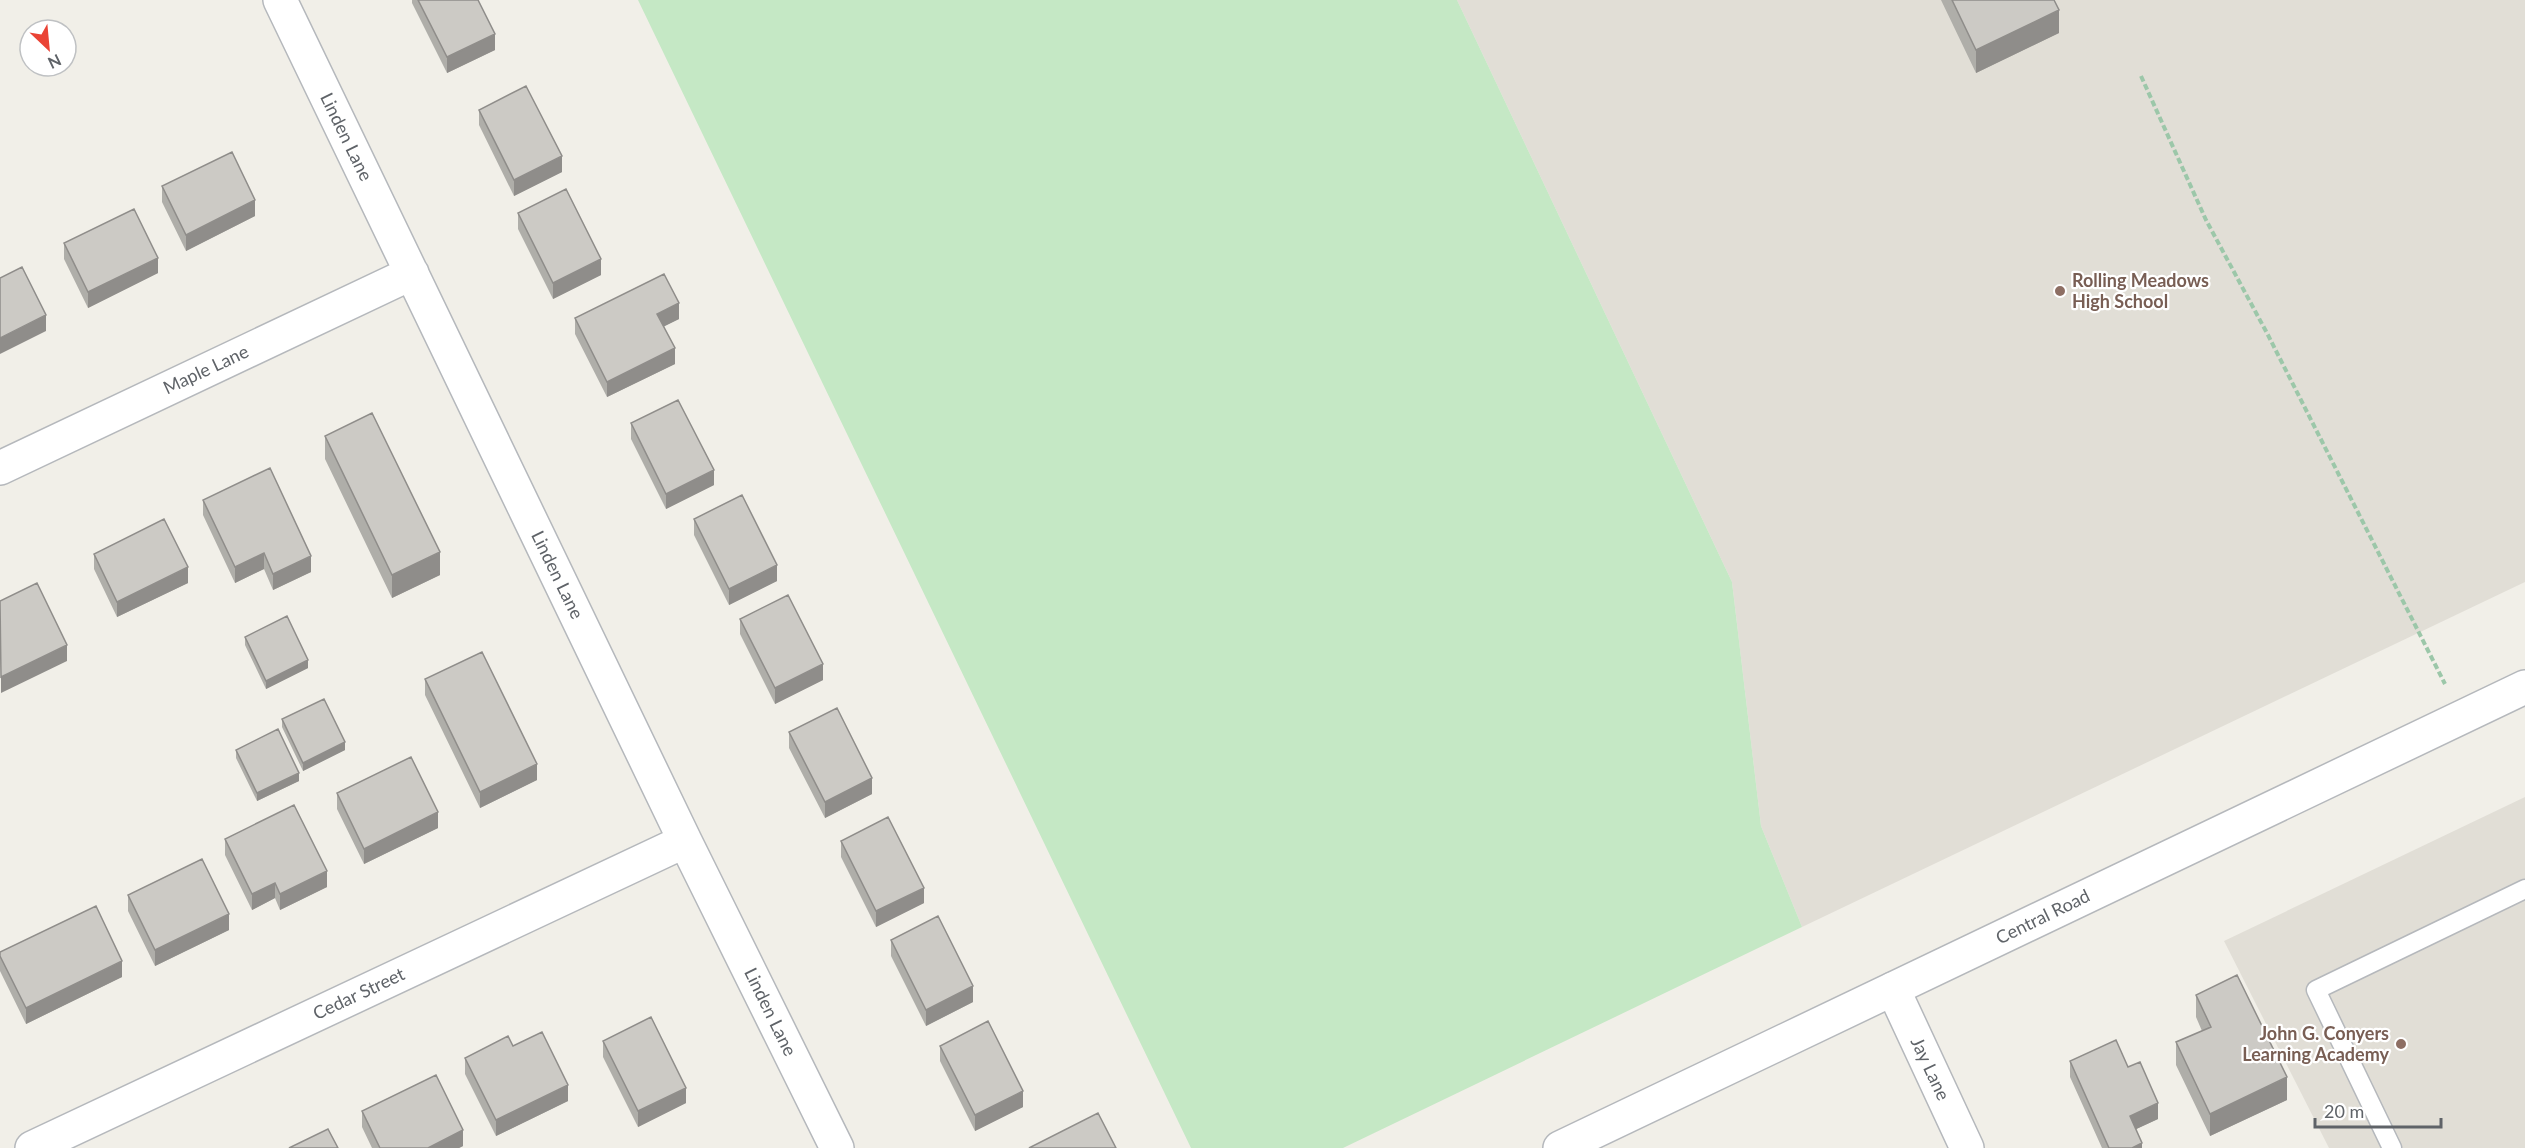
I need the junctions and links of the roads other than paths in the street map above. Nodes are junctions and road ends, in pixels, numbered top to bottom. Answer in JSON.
{"nodes":[{"id":1,"x":280,"y":0,"type":"edge"},
{"id":2,"x":412,"y":273,"type":"junction"},
{"id":3,"x":0,"y":468,"type":"edge"},
{"id":4,"x":2525,"y":687,"type":"edge"},
{"id":5,"x":685,"y":841,"type":"junction"},
{"id":6,"x":2525,"y":889,"type":"edge"},
{"id":7,"x":1893,"y":989,"type":"junction"},
{"id":8,"x":32,"y":1148,"type":"edge"},
{"id":9,"x":837,"y":1148,"type":"edge"},
{"id":10,"x":1560,"y":1148,"type":"edge"},
{"id":11,"x":1967,"y":1148,"type":"edge"},
{"id":12,"x":2392,"y":1148,"type":"edge"}],
"edges":[{"from":1,"to":2,"type":"street","name":"Linden Lane"},
{"from":2,"to":3,"type":"street","name":"Maple Lane"},
{"from":2,"to":5,"type":"street","name":"Linden Lane"},
{"from":4,"to":7,"type":"street","name":"Central Road"},
{"from":5,"to":8,"type":"street","name":"Cedar Street"},
{"from":5,"to":9,"type":"street","name":"Linden Lane"},
{"from":6,"to":12,"type":"lane"},
{"from":7,"to":10,"type":"street","name":"Central Road"},
{"from":7,"to":11,"type":"street","name":"Jay Lane"}]}
